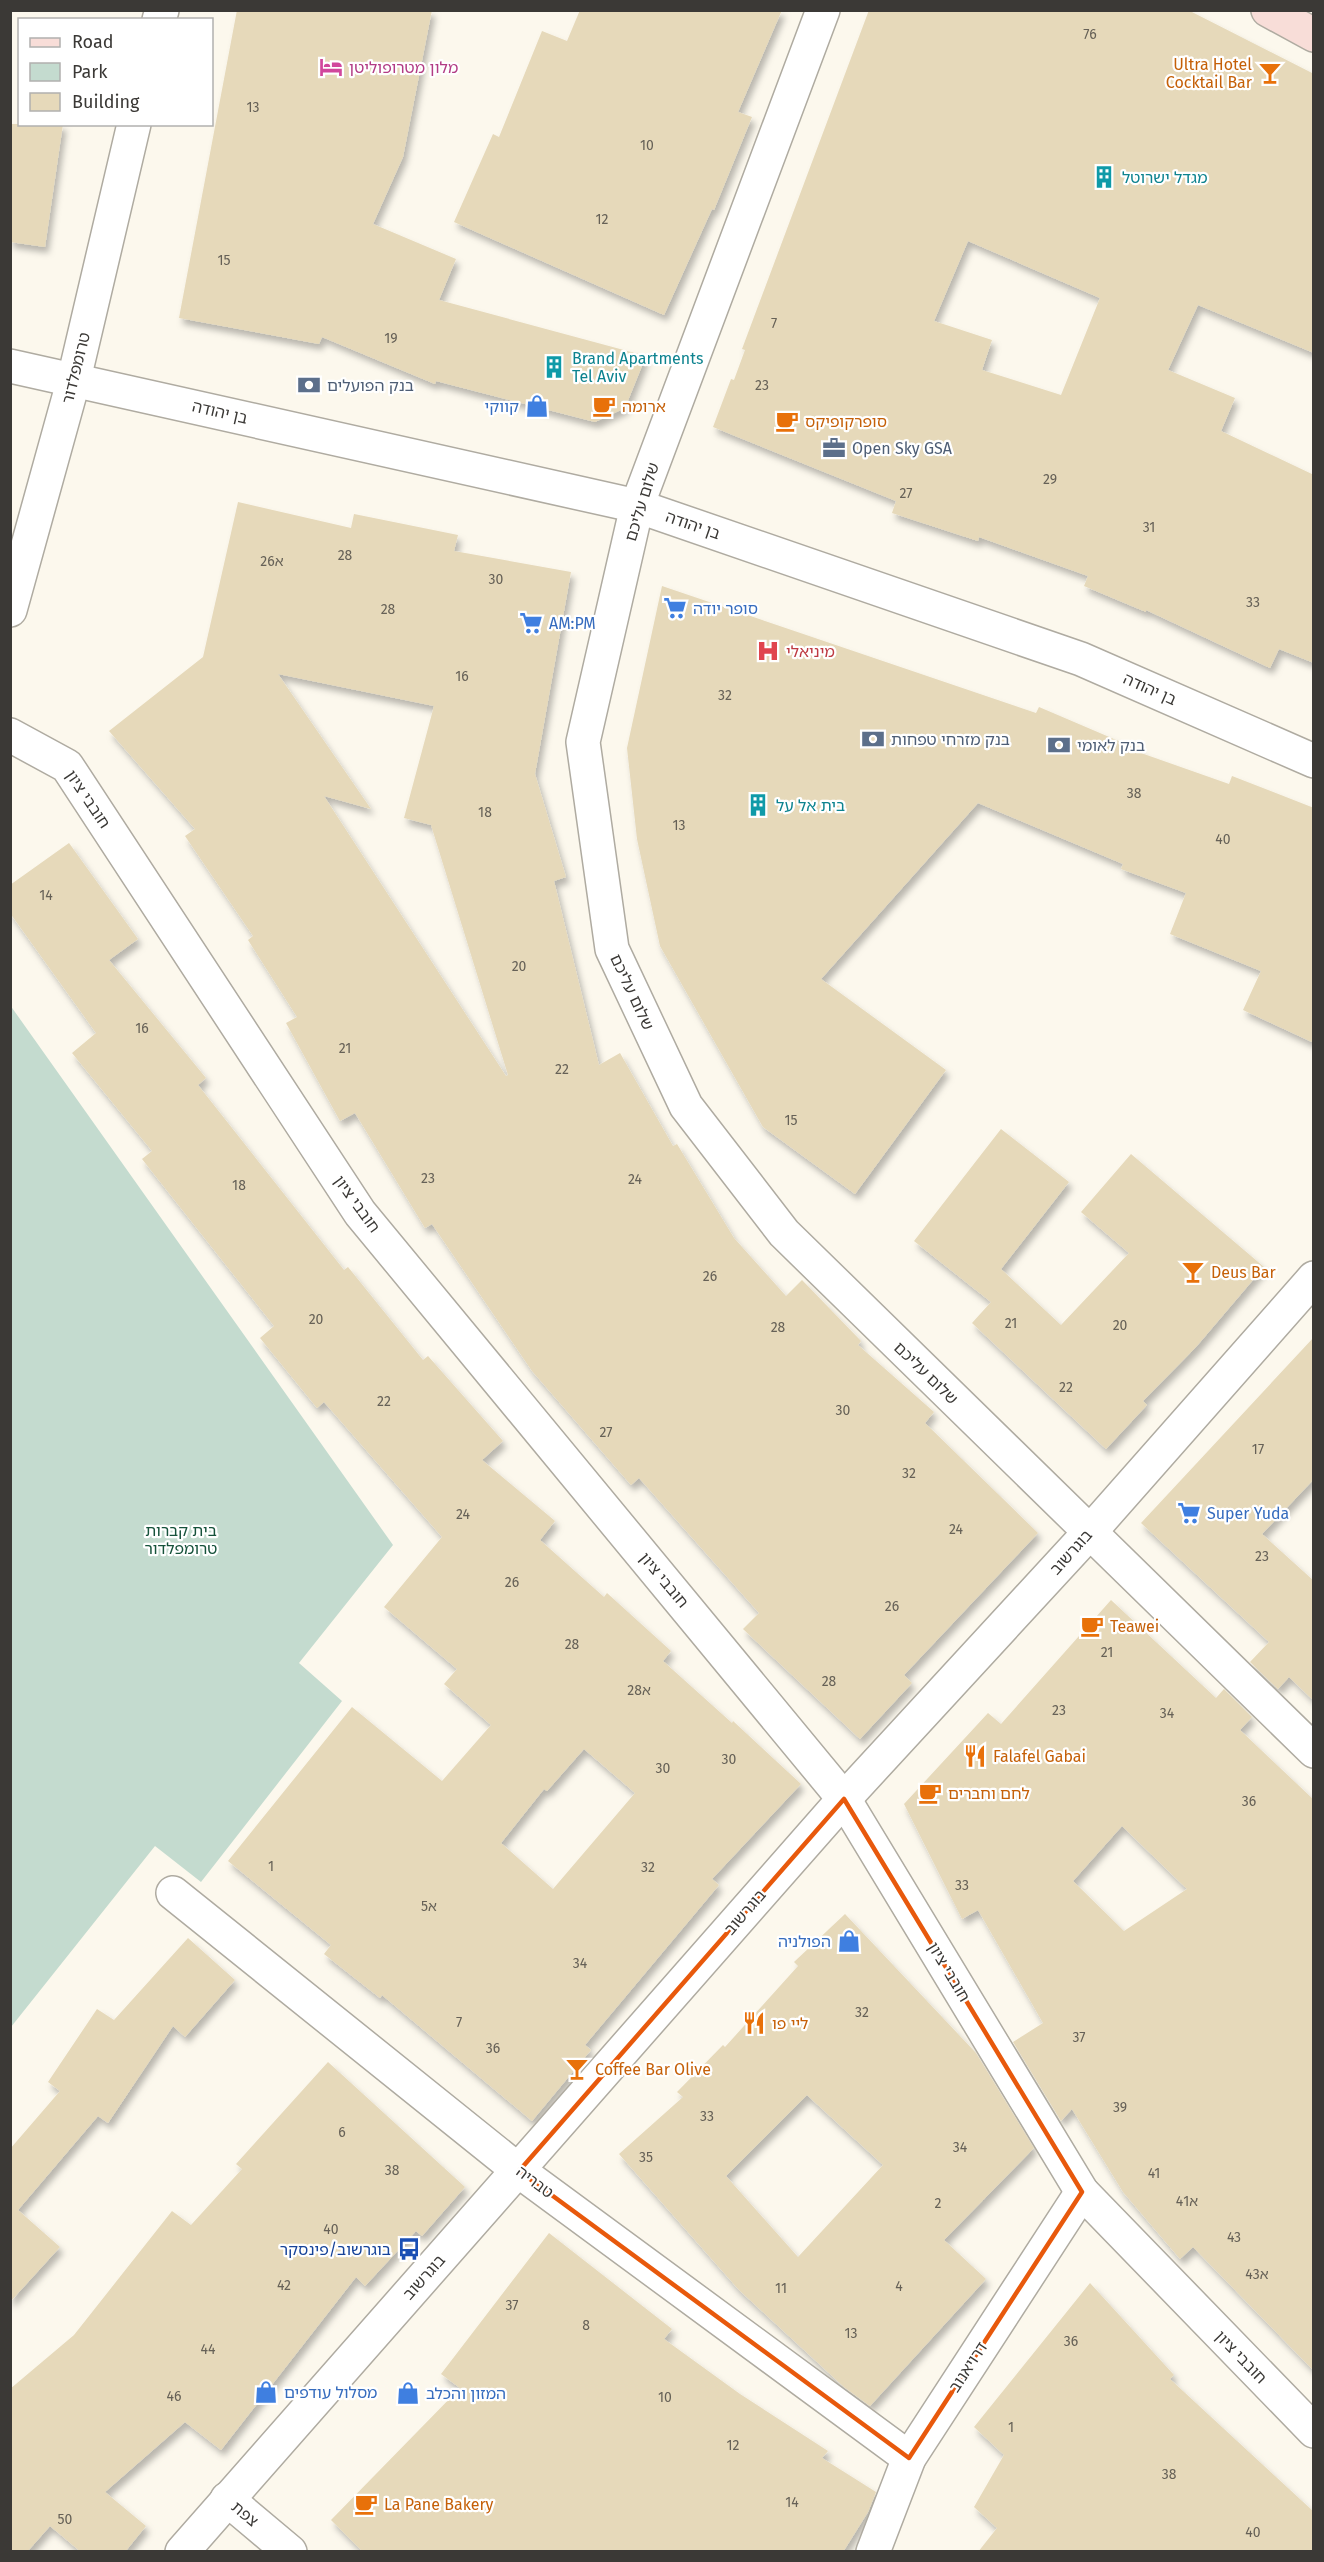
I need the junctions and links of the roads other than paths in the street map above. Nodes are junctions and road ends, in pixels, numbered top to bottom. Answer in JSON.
{"nodes":[{"id":1,"x":823,"y":10,"type":"edge"},
{"id":2,"x":1268,"y":10,"type":"edge"},
{"id":3,"x":1314,"y":35,"type":"edge"},
{"id":4,"x":134,"y":126,"type":"edge"},
{"id":5,"x":10,"y":366,"type":"edge"},
{"id":6,"x":74,"y":379,"type":"junction"},
{"id":7,"x":638,"y":506,"type":"junction"},
{"id":8,"x":10,"y":610,"type":"edge"},
{"id":9,"x":10,"y":735,"type":"edge"},
{"id":10,"x":1314,"y":761,"type":"edge"},
{"id":11,"x":1314,"y":1278,"type":"edge"},
{"id":12,"x":1089,"y":1533,"type":"junction"},
{"id":13,"x":1314,"y":1751,"type":"edge"},
{"id":14,"x":844,"y":1799,"type":"junction"},
{"id":15,"x":173,"y":1893,"type":"dead end"},
{"id":16,"x":519,"y":2171,"type":"junction"},
{"id":17,"x":1082,"y":2192,"type":"junction"},
{"id":18,"x":1314,"y":2432,"type":"edge"},
{"id":19,"x":909,"y":2457,"type":"junction"},
{"id":20,"x":227,"y":2499,"type":"junction"},
{"id":21,"x":182,"y":2552,"type":"edge"},
{"id":22,"x":290,"y":2552,"type":"edge"},
{"id":23,"x":873,"y":2552,"type":"edge"}],
"edges":[{"from":1,"to":7,"type":"street","name":"שלום עליכם"},
{"from":2,"to":3,"type":"main road"},
{"from":4,"to":6,"type":"street","name":"טרומפלדור"},
{"from":5,"to":6,"type":"street","name":"בן יהודה"},
{"from":6,"to":7,"type":"street","name":"בן יהודה"},
{"from":6,"to":8,"type":"street","name":"טרומפלדור"},
{"from":7,"to":10,"type":"street","name":"בן יהודה"},
{"from":7,"to":12,"type":"street","name":"שלום עליכם"},
{"from":9,"to":14,"type":"street","name":"חובבי ציון"},
{"from":11,"to":12,"type":"street","name":"בוגרשוב"},
{"from":12,"to":13,"type":"street","name":"שלום עליכם"},
{"from":12,"to":14,"type":"street","name":"בוגרשוב"},
{"from":14,"to":16,"type":"street","name":"בוגרשוב"},
{"from":14,"to":17,"type":"street","name":"חובבי ציון"},
{"from":15,"to":16,"type":"street","name":"טבריה"},
{"from":16,"to":19,"type":"street","name":"טבריה"},
{"from":16,"to":20,"type":"street","name":"בוגרשוב"},
{"from":17,"to":18,"type":"street","name":"חובבי ציון"},
{"from":17,"to":19,"type":"street","name":"דרויאנוב"},
{"from":19,"to":23,"type":"street","name":"דרויאנוב"},
{"from":20,"to":21,"type":"street","name":"בוגרשוב"},
{"from":20,"to":22,"type":"street","name":"צפת"}]}
